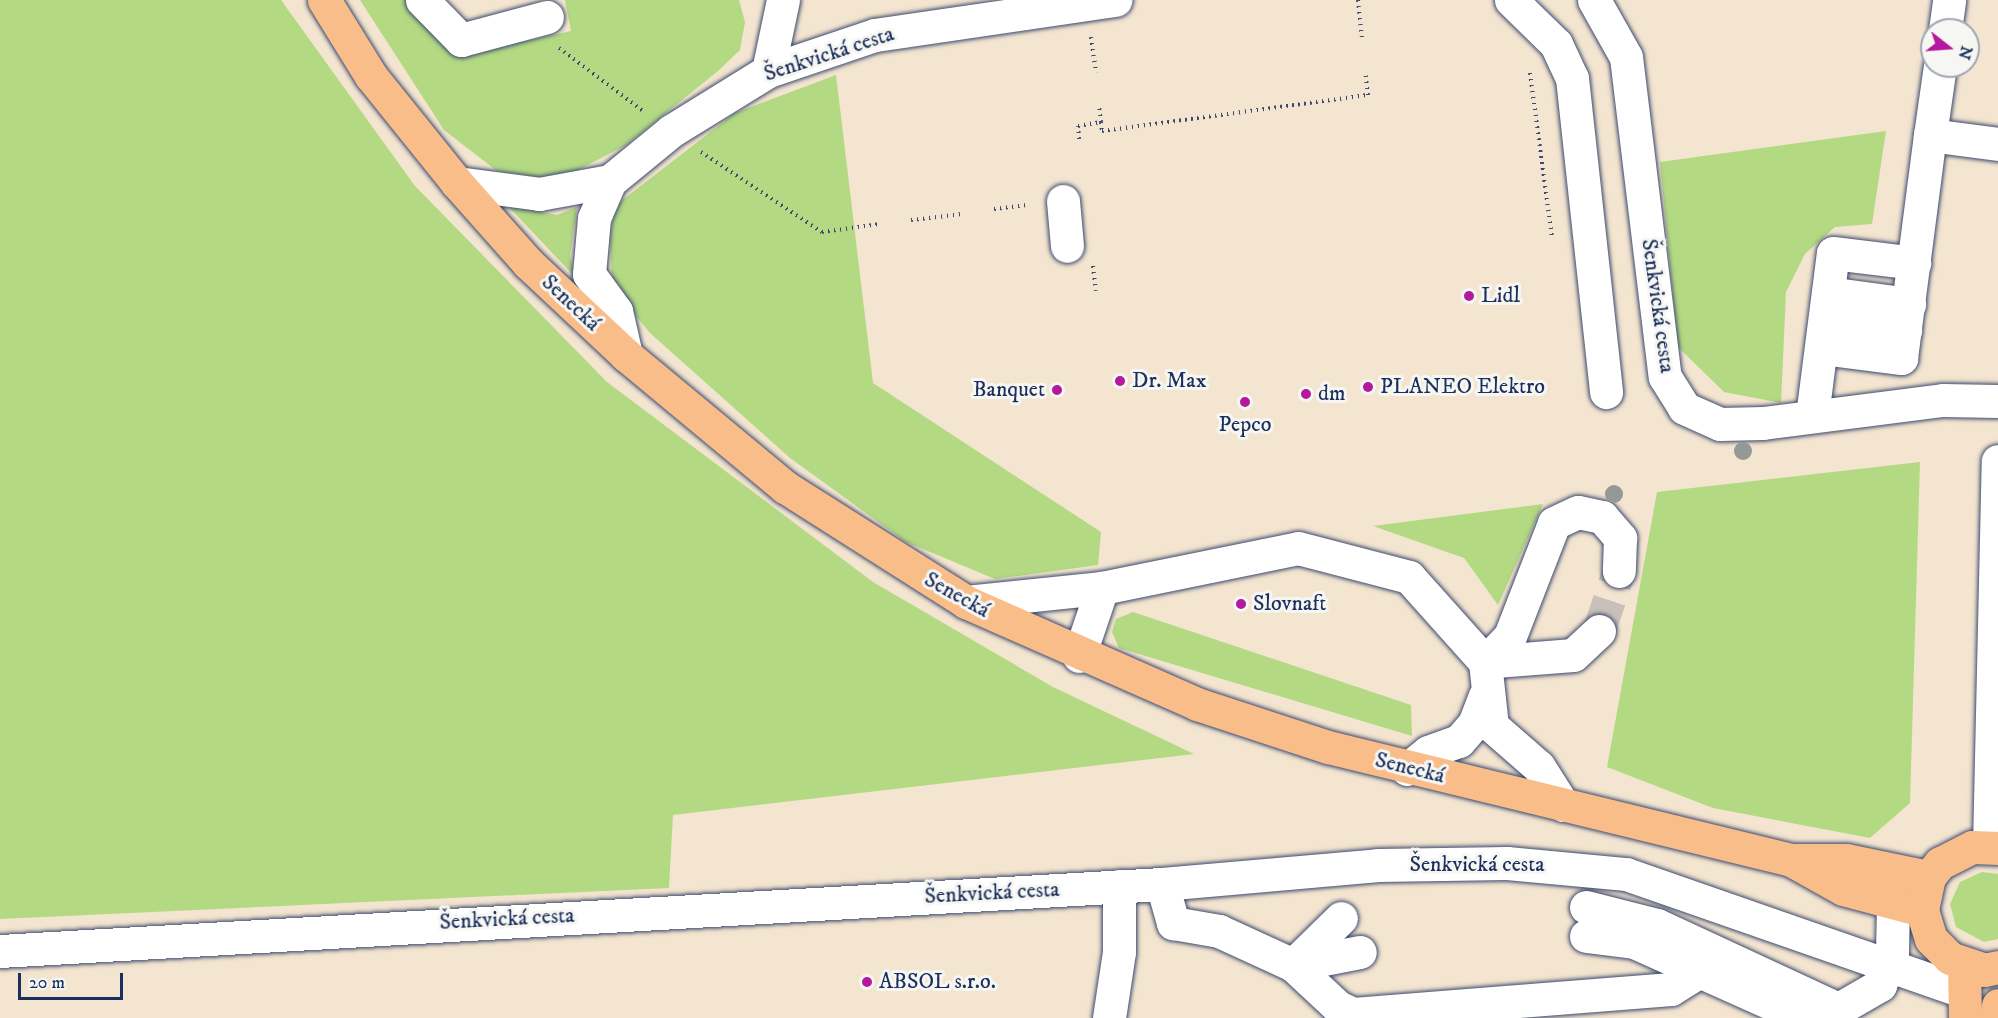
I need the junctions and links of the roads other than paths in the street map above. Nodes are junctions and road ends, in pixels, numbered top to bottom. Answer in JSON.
{"nodes":[{"id":1,"x":324,"y":0,"type":"edge"},
{"id":2,"x":422,"y":0,"type":"edge"},
{"id":3,"x":1115,"y":0,"type":"edge"},
{"id":4,"x":1511,"y":0,"type":"edge"},
{"id":5,"x":1594,"y":0,"type":"edge"},
{"id":6,"x":1949,"y":0,"type":"edge"},
{"id":7,"x":777,"y":6,"type":"edge"},
{"id":8,"x":547,"y":17,"type":"road end"},
{"id":9,"x":1947,"y":18,"type":"edge"},
{"id":10,"x":768,"y":70,"type":"junction"},
{"id":11,"x":1938,"y":78,"type":"edge"},
{"id":12,"x":1930,"y":135,"type":"junction"},
{"id":13,"x":1998,"y":144,"type":"edge"},
{"id":14,"x":610,"y":181,"type":"junction"},
{"id":15,"x":456,"y":183,"type":"junction"},
{"id":16,"x":1050,"y":202,"type":"road end"},
{"id":17,"x":1080,"y":253,"type":"road end"},
{"id":18,"x":1914,"y":263,"type":"junction"},
{"id":19,"x":1907,"y":317,"type":"junction"},
{"id":20,"x":1824,"y":320,"type":"junction"},
{"id":21,"x":626,"y":355,"type":"junction"},
{"id":22,"x":1606,"y":392,"type":"dead end"},
{"id":23,"x":1998,"y":401,"type":"edge"},
{"id":24,"x":1812,"y":416,"type":"junction"},
{"id":25,"x":1998,"y":461,"type":"edge"},
{"id":26,"x":1619,"y":572,"type":"tunnel mouth"},
{"id":27,"x":1102,"y":588,"type":"junction"},
{"id":28,"x":966,"y":602,"type":"junction"},
{"id":29,"x":1599,"y":631,"type":"tunnel mouth"},
{"id":30,"x":1078,"y":656,"type":"junction"},
{"id":31,"x":1485,"y":662,"type":"junction"},
{"id":32,"x":1485,"y":696,"type":"junction"},
{"id":33,"x":1407,"y":769,"type":"junction"},
{"id":34,"x":1563,"y":805,"type":"junction"},
{"id":35,"x":1994,"y":847,"type":"edge"},
{"id":36,"x":1791,"y":860,"type":"junction"},
{"id":37,"x":1929,"y":877,"type":"junction"},
{"id":38,"x":1162,"y":884,"type":"junction"},
{"id":39,"x":1119,"y":886,"type":"junction"},
{"id":40,"x":1671,"y":889,"type":"junction"},
{"id":41,"x":1908,"y":907,"type":"junction"},
{"id":42,"x":1341,"y":918,"type":"dead end"},
{"id":43,"x":1586,"y":921,"type":"dead end"},
{"id":44,"x":1652,"y":937,"type":"junction"},
{"id":45,"x":0,"y":951,"type":"edge"},
{"id":46,"x":1360,"y":952,"type":"dead end"},
{"id":47,"x":1293,"y":965,"type":"junction"},
{"id":48,"x":1888,"y":967,"type":"junction"},
{"id":49,"x":1998,"y":967,"type":"edge"},
{"id":50,"x":1698,"y":972,"type":"junction"},
{"id":51,"x":1638,"y":992,"type":"junction"},
{"id":52,"x":1964,"y":992,"type":"edge"},
{"id":53,"x":1998,"y":1005,"type":"edge"},
{"id":54,"x":1832,"y":1014,"type":"edge"},
{"id":55,"x":1109,"y":1018,"type":"edge"},
{"id":56,"x":1804,"y":1018,"type":"edge"},
{"id":57,"x":1996,"y":1018,"type":"edge"}],
"edges":[{"from":1,"to":15,"type":"main road","name":"Senecká"},
{"from":2,"to":8,"type":"street"},
{"from":3,"to":10,"type":"street","name":"Šenkvická cesta"},
{"from":4,"to":22,"type":"street"},
{"from":5,"to":24,"type":"street","name":"Šenkvická cesta"},
{"from":6,"to":9,"type":"street"},
{"from":7,"to":10,"type":"street"},
{"from":10,"to":14,"type":"street","name":"Šenkvická cesta"},
{"from":11,"to":12,"type":"street"},
{"from":12,"to":13,"type":"street"},
{"from":12,"to":18,"type":"street"},
{"from":14,"to":15,"type":"street"},
{"from":14,"to":21,"type":"street"},
{"from":15,"to":21,"type":"main road","name":"Senecká"},
{"from":16,"to":17,"type":"street"},
{"from":18,"to":19,"type":"street"},
{"from":18,"to":20,"type":"street"},
{"from":19,"to":20,"type":"street"},
{"from":19,"to":20,"type":"street"},
{"from":20,"to":24,"type":"street"},
{"from":21,"to":28,"type":"main road","name":"Senecká"},
{"from":23,"to":24,"type":"street","name":"Šenkvická cesta"},
{"from":25,"to":35,"type":"street"},
{"from":26,"to":31,"type":"street"},
{"from":27,"to":28,"type":"street"},
{"from":27,"to":30,"type":"street"},
{"from":27,"to":31,"type":"street"},
{"from":28,"to":30,"type":"main road","name":"Senecká"},
{"from":29,"to":31,"type":"street"},
{"from":30,"to":33,"type":"main road","name":"Senecká"},
{"from":31,"to":32,"type":"street"},
{"from":32,"to":33,"type":"street"},
{"from":32,"to":34,"type":"street"},
{"from":33,"to":34,"type":"main road","name":"Senecká"},
{"from":34,"to":36,"type":"main road","name":"Senecká"},
{"from":35,"to":37,"type":"main road"},
{"from":36,"to":37,"type":"main road","name":"Senecká"},
{"from":36,"to":41,"type":"main road","name":"Senecká"},
{"from":37,"to":41,"type":"main road"},
{"from":38,"to":39,"type":"street","name":"Šenkvická cesta"},
{"from":38,"to":40,"type":"street","name":"Šenkvická cesta"},
{"from":38,"to":47,"type":"street"},
{"from":39,"to":45,"type":"street","name":"Šenkvická cesta"},
{"from":39,"to":55,"type":"street"},
{"from":40,"to":44,"type":"street"},
{"from":40,"to":48,"type":"street","name":"Šenkvická cesta"},
{"from":41,"to":48,"type":"street"},
{"from":41,"to":52,"type":"main road"},
{"from":42,"to":47,"type":"street"},
{"from":43,"to":44,"type":"street"},
{"from":44,"to":50,"type":"street"},
{"from":44,"to":51,"type":"street"},
{"from":44,"to":54,"type":"street"},
{"from":46,"to":47,"type":"street"},
{"from":47,"to":51,"type":"street"},
{"from":48,"to":52,"type":"street","name":"Šenkvická cesta"},
{"from":48,"to":54,"type":"street"},
{"from":49,"to":52,"type":"main road"},
{"from":50,"to":51,"type":"street"},
{"from":50,"to":56,"type":"street"},
{"from":53,"to":57,"type":"main road"}]}
